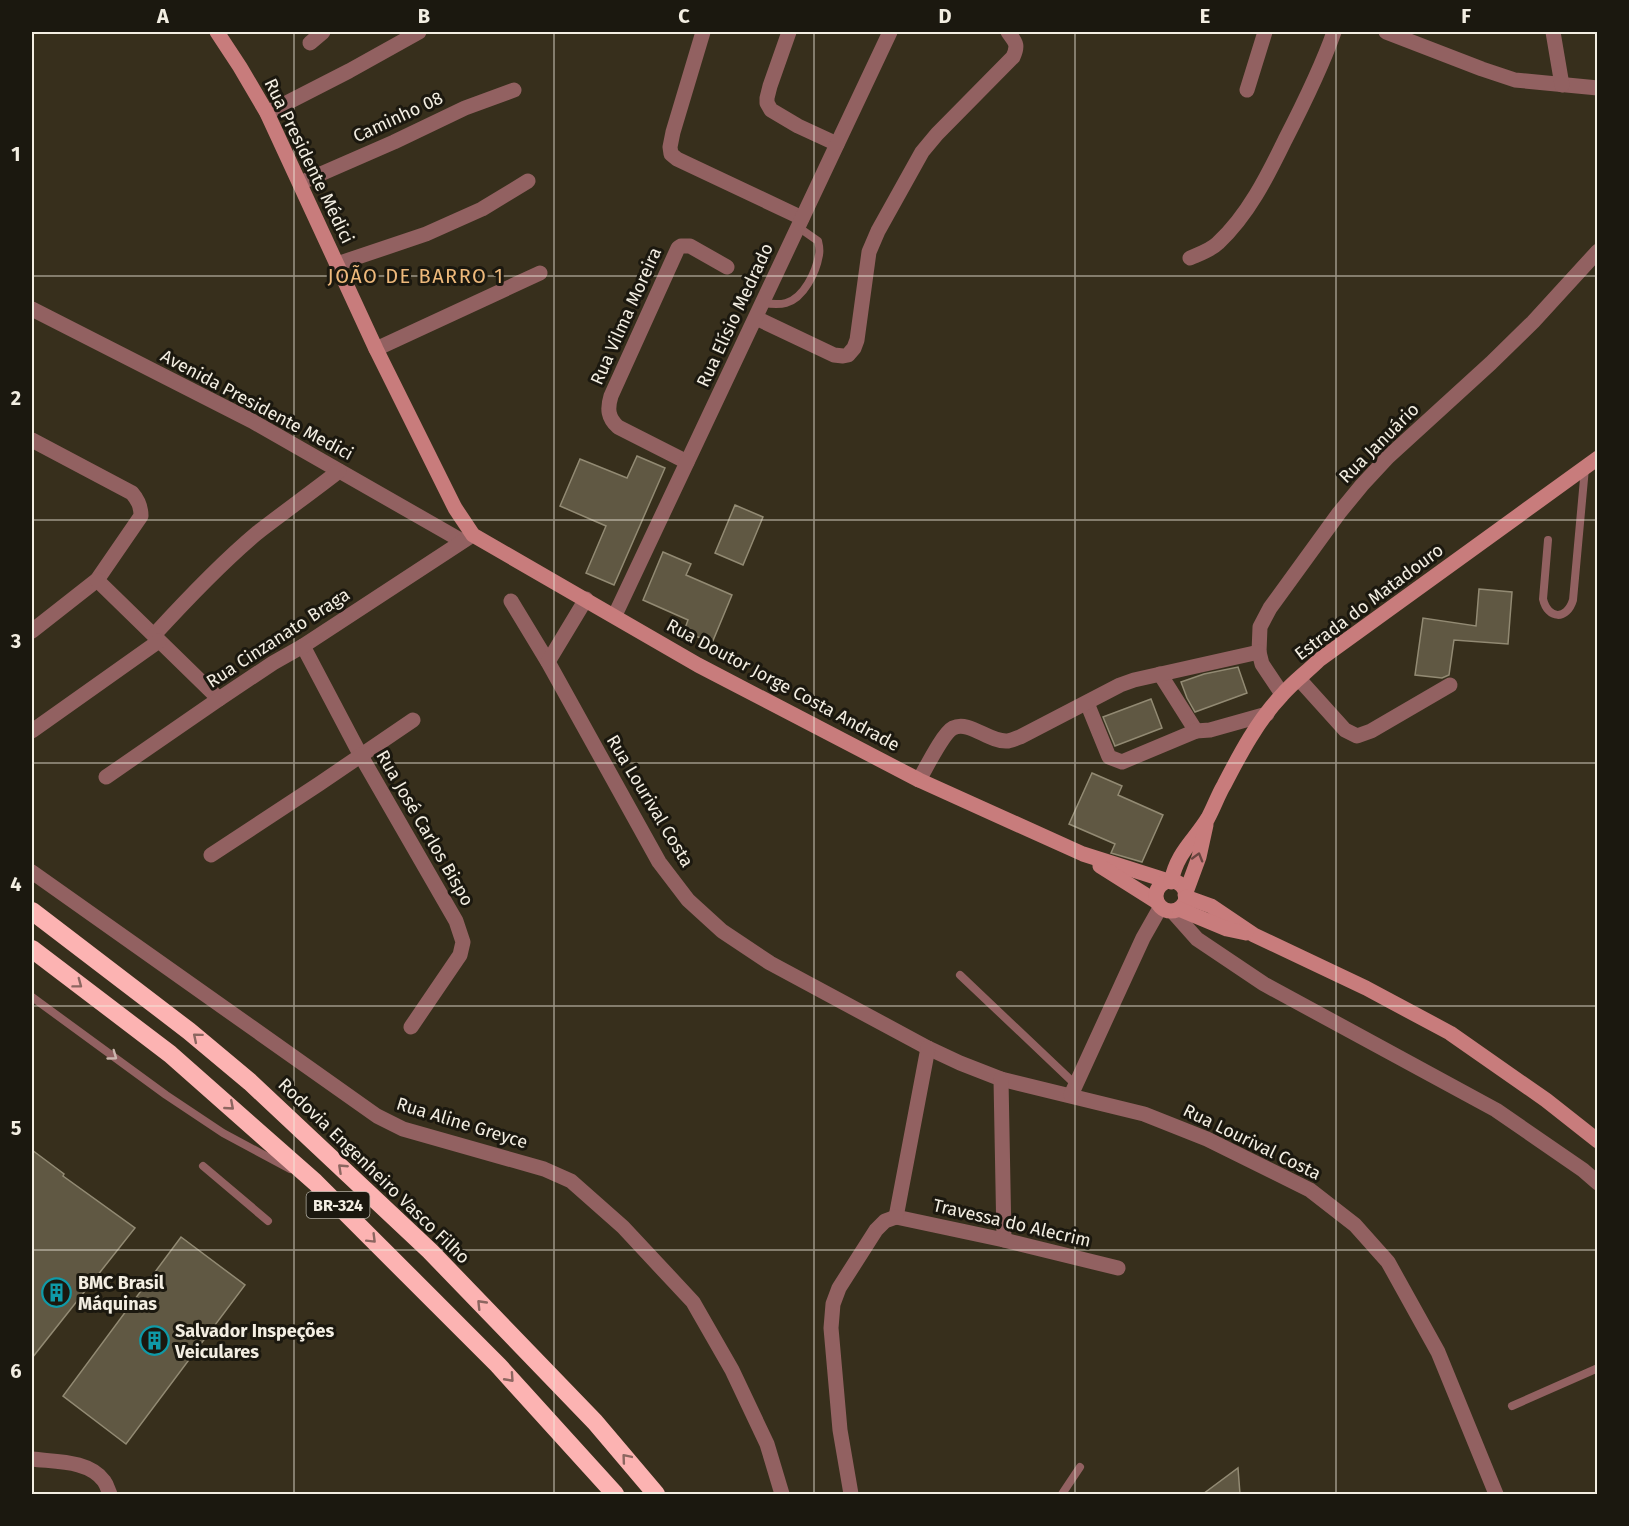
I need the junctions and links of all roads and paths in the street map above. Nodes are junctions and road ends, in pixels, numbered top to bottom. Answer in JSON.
{"nodes":[{"id":1,"x":218,"y":32,"type":"edge"},
{"id":2,"x":323,"y":32,"type":"edge"},
{"id":3,"x":419,"y":32,"type":"edge"},
{"id":4,"x":703,"y":32,"type":"edge"},
{"id":5,"x":789,"y":32,"type":"edge"},
{"id":6,"x":890,"y":32,"type":"edge"},
{"id":7,"x":1008,"y":32,"type":"edge"},
{"id":8,"x":1265,"y":32,"type":"edge"},
{"id":9,"x":1334,"y":32,"type":"edge"},
{"id":10,"x":1386,"y":32,"type":"edge"},
{"id":11,"x":1552,"y":32,"type":"edge"},
{"id":12,"x":310,"y":43,"type":"dead end"},
{"id":13,"x":1562,"y":85,"type":"junction"},
{"id":14,"x":1598,"y":88,"type":"edge"},
{"id":15,"x":514,"y":90,"type":"dead end"},
{"id":16,"x":1247,"y":90,"type":"dead end"},
{"id":17,"x":267,"y":113,"type":"junction"},
{"id":18,"x":837,"y":144,"type":"junction"},
{"id":19,"x":528,"y":181,"type":"dead end"},
{"id":20,"x":300,"y":183,"type":"junction"},
{"id":21,"x":800,"y":223,"type":"junction"},
{"id":22,"x":1598,"y":250,"type":"edge"},
{"id":23,"x":1190,"y":258,"type":"dead end"},
{"id":24,"x":337,"y":264,"type":"junction"},
{"id":25,"x":727,"y":267,"type":"dead end"},
{"id":26,"x":540,"y":273,"type":"dead end"},
{"id":27,"x":762,"y":303,"type":"junction"},
{"id":28,"x":32,"y":309,"type":"edge"},
{"id":29,"x":756,"y":318,"type":"junction"},
{"id":30,"x":376,"y":349,"type":"junction"},
{"id":31,"x":32,"y":440,"type":"edge"},
{"id":32,"x":1598,"y":458,"type":"edge"},
{"id":33,"x":687,"y":462,"type":"junction"},
{"id":34,"x":1585,"y":467,"type":"junction"},
{"id":35,"x":339,"y":471,"type":"junction"},
{"id":36,"x":467,"y":538,"type":"junction"},
{"id":37,"x":1548,"y":540,"type":"dead end"},
{"id":38,"x":98,"y":580,"type":"junction"},
{"id":39,"x":586,"y":599,"type":"junction"},
{"id":40,"x":511,"y":601,"type":"dead end"},
{"id":41,"x":615,"y":615,"type":"junction"},
{"id":42,"x":32,"y":631,"type":"edge"},
{"id":43,"x":157,"y":638,"type":"junction"},
{"id":44,"x":303,"y":646,"type":"junction"},
{"id":45,"x":1259,"y":652,"type":"junction"},
{"id":46,"x":548,"y":662,"type":"junction"},
{"id":47,"x":1160,"y":674,"type":"junction"},
{"id":48,"x":1299,"y":679,"type":"junction"},
{"id":49,"x":1450,"y":686,"type":"dead end"},
{"id":50,"x":1282,"y":694,"type":"junction"},
{"id":51,"x":219,"y":699,"type":"junction"},
{"id":52,"x":1087,"y":703,"type":"junction"},
{"id":53,"x":1267,"y":714,"type":"junction"},
{"id":54,"x":413,"y":720,"type":"dead end"},
{"id":55,"x":32,"y":731,"type":"edge"},
{"id":56,"x":1196,"y":731,"type":"junction"},
{"id":57,"x":361,"y":756,"type":"junction"},
{"id":58,"x":106,"y":777,"type":"dead end"},
{"id":59,"x":919,"y":780,"type":"junction"},
{"id":60,"x":1208,"y":819,"type":"junction"},
{"id":61,"x":1083,"y":854,"type":"junction"},
{"id":62,"x":211,"y":855,"type":"dead end"},
{"id":63,"x":32,"y":872,"type":"edge"},
{"id":64,"x":1169,"y":881,"type":"junction"},
{"id":65,"x":1173,"y":904,"type":"junction"},
{"id":66,"x":32,"y":911,"type":"edge"},
{"id":67,"x":32,"y":949,"type":"edge"},
{"id":68,"x":960,"y":975,"type":"dead end"},
{"id":69,"x":32,"y":997,"type":"edge"},
{"id":70,"x":411,"y":1027,"type":"dead end"},
{"id":71,"x":928,"y":1048,"type":"junction"},
{"id":72,"x":1001,"y":1079,"type":"junction"},
{"id":73,"x":1073,"y":1090,"type":"junction"},
{"id":74,"x":1598,"y":1141,"type":"edge"},
{"id":75,"x":203,"y":1166,"type":"dead end"},
{"id":76,"x":315,"y":1182,"type":"junction"},
{"id":77,"x":1598,"y":1183,"type":"edge"},
{"id":78,"x":896,"y":1216,"type":"junction"},
{"id":79,"x":268,"y":1221,"type":"dead end"},
{"id":80,"x":1004,"y":1240,"type":"junction"},
{"id":81,"x":1118,"y":1268,"type":"dead end"},
{"id":82,"x":1598,"y":1368,"type":"edge"},
{"id":83,"x":1512,"y":1406,"type":"dead end"},
{"id":84,"x":32,"y":1460,"type":"edge"},
{"id":85,"x":1080,"y":1467,"type":"dead end"},
{"id":86,"x":110,"y":1494,"type":"edge"},
{"id":87,"x":615,"y":1494,"type":"edge"},
{"id":88,"x":656,"y":1494,"type":"edge"},
{"id":89,"x":782,"y":1494,"type":"edge"},
{"id":90,"x":851,"y":1494,"type":"edge"},
{"id":91,"x":1062,"y":1494,"type":"edge"},
{"id":92,"x":1496,"y":1494,"type":"edge"}],
"edges":[{"from":1,"to":17,"type":"main road","name":"Rua Presidente Médici"},
{"from":2,"to":12,"type":"street"},
{"from":3,"to":17,"type":"street"},
{"from":4,"to":21,"type":"street"},
{"from":5,"to":18,"type":"street"},
{"from":6,"to":18,"type":"street","name":"Rua Elísio Medrado"},
{"from":7,"to":29,"type":"street"},
{"from":8,"to":16,"type":"street"},
{"from":9,"to":23,"type":"street"},
{"from":10,"to":13,"type":"street"},
{"from":11,"to":13,"type":"street"},
{"from":13,"to":14,"type":"street"},
{"from":15,"to":20,"type":"street","name":"Caminho 08"},
{"from":17,"to":20,"type":"main road","name":"Rua Presidente Médici"},
{"from":18,"to":21,"type":"street","name":"Rua Elísio Medrado"},
{"from":19,"to":24,"type":"street"},
{"from":20,"to":24,"type":"main road","name":"Rua Presidente Médici"},
{"from":21,"to":27,"type":"street","name":"Rua Elísio Medrado"},
{"from":21,"to":27,"type":"lane"},
{"from":22,"to":45,"type":"street","name":"Rua Januário"},
{"from":24,"to":30,"type":"main road","name":"Rua Presidente Médici"},
{"from":25,"to":33,"type":"street","name":"Rua Vilma Moreira"},
{"from":26,"to":30,"type":"street"},
{"from":27,"to":29,"type":"street","name":"Rua Elísio Medrado"},
{"from":28,"to":35,"type":"street","name":"Avenida Presidente Medici"},
{"from":29,"to":33,"type":"street","name":"Rua Elísio Medrado"},
{"from":30,"to":36,"type":"main road","name":"Rua Presidente Médici"},
{"from":31,"to":38,"type":"street"},
{"from":32,"to":34,"type":"main road","name":"Estrada do Matadouro"},
{"from":33,"to":41,"type":"street","name":"Rua Elísio Medrado"},
{"from":34,"to":37,"type":"lane"},
{"from":34,"to":48,"type":"main road","name":"Estrada do Matadouro"},
{"from":35,"to":36,"type":"street","name":"Avenida Presidente Medici"},
{"from":35,"to":43,"type":"street"},
{"from":36,"to":39,"type":"main road","name":"Rua Doutor Jorge Costa Andrade"},
{"from":36,"to":44,"type":"street","name":"Rua Cinzanato Braga"},
{"from":38,"to":42,"type":"street"},
{"from":38,"to":43,"type":"street"},
{"from":39,"to":41,"type":"main road","name":"Rua Doutor Jorge Costa Andrade"},
{"from":39,"to":46,"type":"street"},
{"from":40,"to":46,"type":"street","name":"Rua Lourival Costa"},
{"from":41,"to":59,"type":"main road","name":"Rua Doutor Jorge Costa Andrade"},
{"from":43,"to":51,"type":"street"},
{"from":43,"to":55,"type":"street"},
{"from":44,"to":51,"type":"street","name":"Rua Cinzanato Braga"},
{"from":44,"to":57,"type":"street","name":"Rua José Carlos Bispo"},
{"from":45,"to":47,"type":"street"},
{"from":45,"to":50,"type":"street"},
{"from":46,"to":71,"type":"street","name":"Rua Lourival Costa"},
{"from":47,"to":52,"type":"street"},
{"from":47,"to":56,"type":"street"},
{"from":48,"to":49,"type":"street"},
{"from":48,"to":50,"type":"main road","name":"Estrada do Matadouro"},
{"from":50,"to":53,"type":"main road","name":"Estrada do Matadouro"},
{"from":51,"to":58,"type":"street","name":"Rua Cinzanato Braga"},
{"from":52,"to":56,"type":"street"},
{"from":52,"to":59,"type":"street"},
{"from":53,"to":56,"type":"street"},
{"from":53,"to":60,"type":"main road","name":"Estrada do Matadouro"},
{"from":54,"to":57,"type":"street"},
{"from":57,"to":62,"type":"street"},
{"from":57,"to":70,"type":"street","name":"Rua José Carlos Bispo"},
{"from":59,"to":61,"type":"main road","name":"Rua Doutor Jorge Costa Andrade"},
{"from":60,"to":64,"type":"main road","name":"Estrada do Matadouro"},
{"from":65,"to":60,"type":"main road","name":"Estrada do Matadouro","one_way":true},
{"from":61,"to":64,"type":"main road","name":"Rua Doutor Jorge Costa Andrade"},
{"from":61,"to":65,"type":"main road","name":"Rua Doutor Jorge Costa Andrade"},
{"from":63,"to":89,"type":"street","name":"Rua Aline Greyce"},
{"from":64,"to":65,"type":"main road"},
{"from":64,"to":65,"type":"main road","name":"Estrada do Matadouro"},
{"from":65,"to":73,"type":"street"},
{"from":65,"to":74,"type":"main road","name":"Rua Doutor Jorge Costa Andrade"},
{"from":65,"to":77,"type":"street"},
{"from":88,"to":66,"type":"highway","name":"Rodovia Engenheiro Vasco Filho","number":"BR-324","one_way":true},
{"from":67,"to":76,"type":"highway","number":"BR-324","one_way":true},
{"from":68,"to":73,"type":"lane"},
{"from":69,"to":76,"type":"lane","one_way":true},
{"from":71,"to":72,"type":"street","name":"Rua Lourival Costa"},
{"from":71,"to":78,"type":"street"},
{"from":72,"to":73,"type":"street","name":"Rua Lourival Costa"},
{"from":72,"to":80,"type":"street"},
{"from":73,"to":92,"type":"street","name":"Rua Lourival Costa"},
{"from":75,"to":79,"type":"lane"},
{"from":76,"to":87,"type":"highway","number":"BR-324","one_way":true},
{"from":78,"to":80,"type":"street","name":"Travessa do Alecrim"},
{"from":78,"to":90,"type":"street"},
{"from":80,"to":81,"type":"street","name":"Travessa do Alecrim"},
{"from":82,"to":83,"type":"lane"},
{"from":84,"to":86,"type":"street"},
{"from":85,"to":91,"type":"lane"}]}
